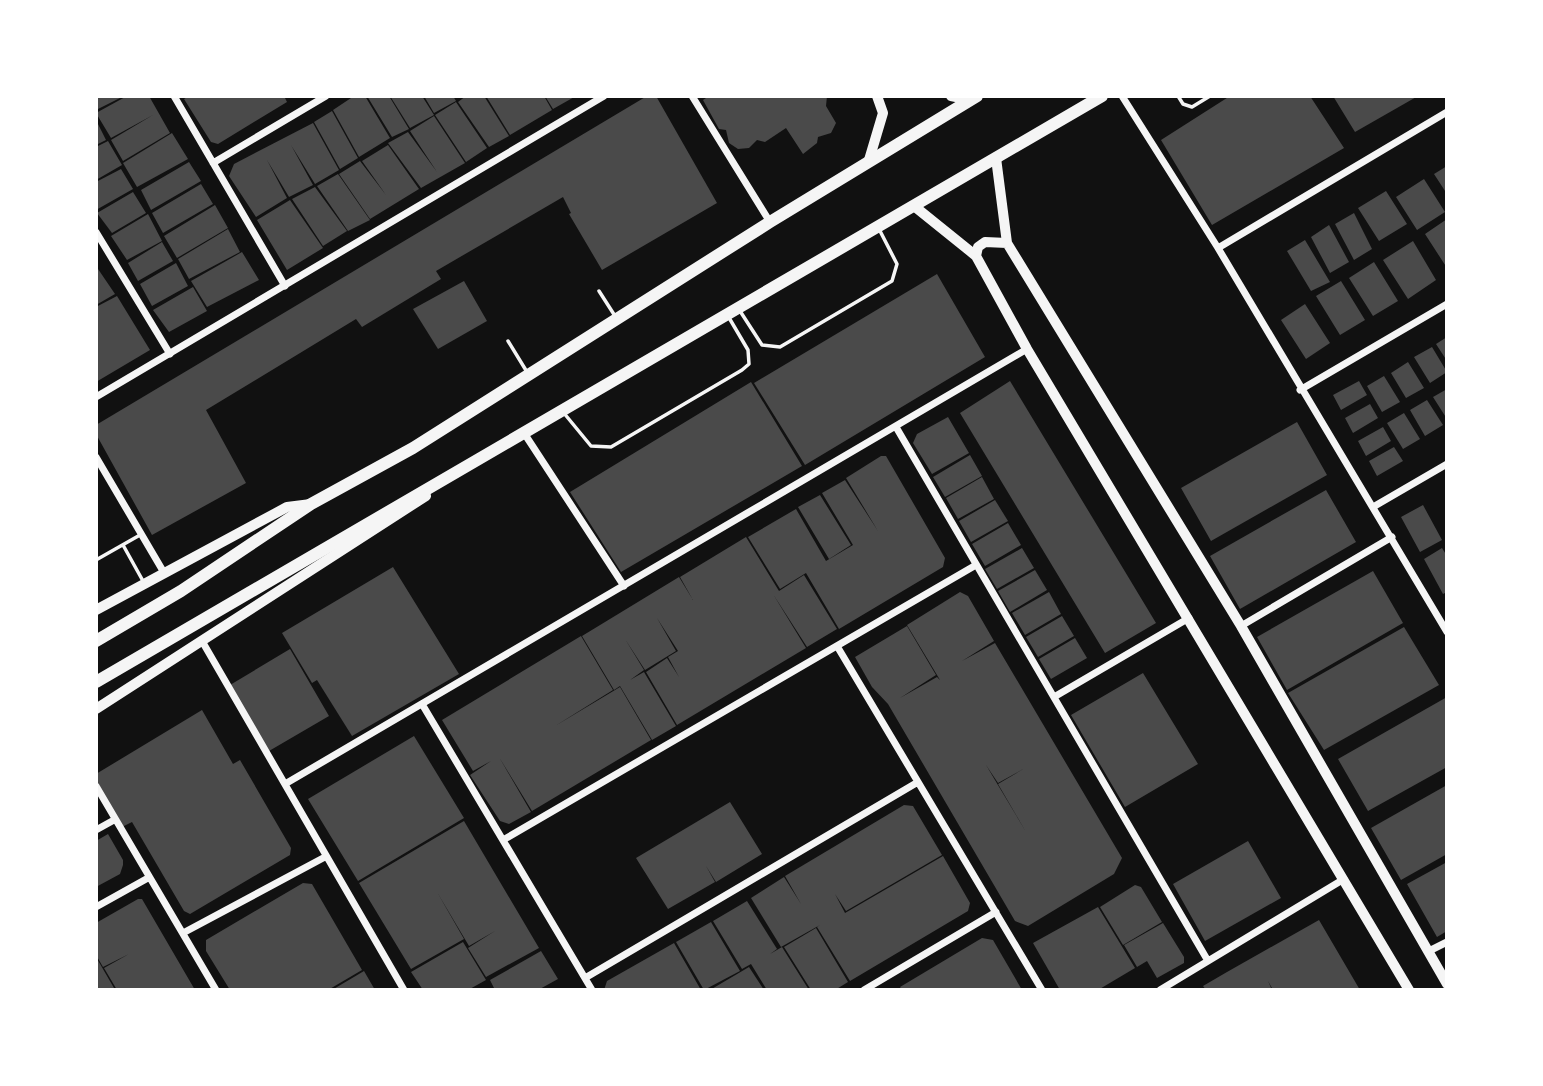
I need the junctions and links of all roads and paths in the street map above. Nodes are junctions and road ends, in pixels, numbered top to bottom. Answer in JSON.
{"nodes":[{"id":1,"x":174,"y":96,"type":"edge"},
{"id":2,"x":327,"y":96,"type":"edge"},
{"id":3,"x":604,"y":96,"type":"edge"},
{"id":4,"x":692,"y":96,"type":"edge"},
{"id":5,"x":877,"y":96,"type":"edge"},
{"id":6,"x":951,"y":96,"type":"edge"},
{"id":7,"x":1101,"y":96,"type":"edge"},
{"id":8,"x":1122,"y":96,"type":"edge"},
{"id":9,"x":1178,"y":96,"type":"edge"},
{"id":10,"x":1210,"y":96,"type":"edge"},
{"id":11,"x":974,"y":98,"type":"edge"},
{"id":12,"x":1447,"y":112,"type":"edge"},
{"id":13,"x":996,"y":158,"type":"junction"},
{"id":14,"x":870,"y":160,"type":"junction"},
{"id":15,"x":213,"y":163,"type":"junction"},
{"id":16,"x":914,"y":206,"type":"junction"},
{"id":17,"x":770,"y":222,"type":"junction"},
{"id":18,"x":878,"y":227,"type":"junction"},
{"id":19,"x":96,"y":232,"type":"edge"},
{"id":20,"x":1007,"y":243,"type":"junction"},
{"id":21,"x":99,"y":244,"type":"edge"},
{"id":22,"x":1218,"y":248,"type":"junction"},
{"id":23,"x":976,"y":256,"type":"junction"},
{"id":24,"x":285,"y":286,"type":"junction"},
{"id":25,"x":599,"y":291,"type":"dead end"},
{"id":26,"x":1447,"y":304,"type":"edge"},
{"id":27,"x":733,"y":312,"type":"junction"},
{"id":28,"x":616,"y":318,"type":"junction"},
{"id":29,"x":508,"y":341,"type":"dead end"},
{"id":30,"x":1027,"y":349,"type":"junction"},
{"id":31,"x":170,"y":354,"type":"junction"},
{"id":32,"x":529,"y":376,"type":"junction"},
{"id":33,"x":1300,"y":390,"type":"junction"},
{"id":34,"x":96,"y":397,"type":"edge"},
{"id":35,"x":562,"y":411,"type":"junction"},
{"id":36,"x":896,"y":427,"type":"junction"},
{"id":37,"x":524,"y":433,"type":"junction"},
{"id":38,"x":96,"y":457,"type":"edge"},
{"id":39,"x":1447,"y":464,"type":"edge"},
{"id":40,"x":311,"y":504,"type":"junction"},
{"id":41,"x":1373,"y":507,"type":"junction"},
{"id":42,"x":142,"y":534,"type":"junction"},
{"id":43,"x":1392,"y":537,"type":"junction"},
{"id":44,"x":123,"y":545,"type":"junction"},
{"id":45,"x":96,"y":560,"type":"edge"},
{"id":46,"x":976,"y":565,"type":"junction"},
{"id":47,"x":163,"y":571,"type":"junction"},
{"id":48,"x":144,"y":583,"type":"junction"},
{"id":49,"x":624,"y":586,"type":"junction"},
{"id":50,"x":96,"y":610,"type":"edge"},
{"id":51,"x":1189,"y":618,"type":"junction"},
{"id":52,"x":1241,"y":626,"type":"junction"},
{"id":53,"x":1446,"y":628,"type":"edge"},
{"id":54,"x":201,"y":641,"type":"junction"},
{"id":55,"x":96,"y":642,"type":"edge"},
{"id":56,"x":836,"y":646,"type":"junction"},
{"id":57,"x":96,"y":682,"type":"edge"},
{"id":58,"x":1054,"y":697,"type":"junction"},
{"id":59,"x":422,"y":704,"type":"junction"},
{"id":60,"x":96,"y":709,"type":"edge"},
{"id":61,"x":918,"y":782,"type":"junction"},
{"id":62,"x":285,"y":784,"type":"junction"},
{"id":63,"x":96,"y":786,"type":"edge"},
{"id":64,"x":114,"y":820,"type":"junction"},
{"id":65,"x":96,"y":830,"type":"edge"},
{"id":66,"x":503,"y":840,"type":"junction"},
{"id":67,"x":325,"y":857,"type":"junction"},
{"id":68,"x":148,"y":878,"type":"junction"},
{"id":69,"x":1344,"y":879,"type":"junction"},
{"id":70,"x":96,"y":907,"type":"edge"},
{"id":71,"x":996,"y":912,"type":"junction"},
{"id":72,"x":183,"y":933,"type":"junction"},
{"id":73,"x":1447,"y":942,"type":"edge"},
{"id":74,"x":1429,"y":951,"type":"dead end"},
{"id":75,"x":1208,"y":961,"type":"junction"},
{"id":76,"x":585,"y":978,"type":"junction"},
{"id":77,"x":1447,"y":984,"type":"edge"},
{"id":78,"x":216,"y":990,"type":"edge"},
{"id":79,"x":404,"y":990,"type":"edge"},
{"id":80,"x":592,"y":990,"type":"edge"},
{"id":81,"x":864,"y":990,"type":"edge"},
{"id":82,"x":1042,"y":990,"type":"edge"},
{"id":83,"x":1160,"y":990,"type":"edge"},
{"id":84,"x":1409,"y":990,"type":"edge"}],
"edges":[{"from":1,"to":15,"type":"street"},
{"from":2,"to":15,"type":"street"},
{"from":3,"to":24,"type":"street"},
{"from":4,"to":17,"type":"street"},
{"from":5,"to":14,"type":"street"},
{"from":6,"to":11,"type":"street"},
{"from":7,"to":13,"type":"main road"},
{"from":8,"to":22,"type":"street"},
{"from":9,"to":10,"type":"lane"},
{"from":11,"to":14,"type":"main road"},
{"from":12,"to":22,"type":"street"},
{"from":13,"to":16,"type":"main road"},
{"from":13,"to":20,"type":"street"},
{"from":14,"to":17,"type":"main road"},
{"from":15,"to":24,"type":"street"},
{"from":16,"to":18,"type":"main road"},
{"from":16,"to":23,"type":"street"},
{"from":17,"to":28,"type":"main road"},
{"from":18,"to":27,"type":"main road"},
{"from":18,"to":27,"type":"lane"},
{"from":19,"to":21,"type":"street"},
{"from":20,"to":23,"type":"street"},
{"from":20,"to":52,"type":"street"},
{"from":21,"to":31,"type":"street"},
{"from":22,"to":33,"type":"street"},
{"from":23,"to":30,"type":"street"},
{"from":24,"to":31,"type":"street"},
{"from":25,"to":28,"type":"lane"},
{"from":26,"to":33,"type":"street"},
{"from":27,"to":35,"type":"main road"},
{"from":27,"to":35,"type":"lane"},
{"from":28,"to":32,"type":"main road"},
{"from":29,"to":32,"type":"lane"},
{"from":30,"to":36,"type":"street"},
{"from":30,"to":51,"type":"street"},
{"from":31,"to":34,"type":"street"},
{"from":32,"to":40,"type":"main road"},
{"from":33,"to":41,"type":"street"},
{"from":35,"to":37,"type":"main road"},
{"from":36,"to":46,"type":"street"},
{"from":36,"to":49,"type":"street"},
{"from":37,"to":49,"type":"street"},
{"from":37,"to":54,"type":"main road"},
{"from":37,"to":57,"type":"main road"},
{"from":38,"to":42,"type":"street"},
{"from":39,"to":41,"type":"street"},
{"from":40,"to":47,"type":"main road"},
{"from":40,"to":55,"type":"main road"},
{"from":41,"to":43,"type":"street"},
{"from":42,"to":44,"type":"lane"},
{"from":42,"to":47,"type":"street"},
{"from":43,"to":52,"type":"street"},
{"from":43,"to":53,"type":"street"},
{"from":44,"to":45,"type":"lane"},
{"from":44,"to":48,"type":"lane"},
{"from":46,"to":56,"type":"street"},
{"from":46,"to":58,"type":"street"},
{"from":47,"to":48,"type":"main road"},
{"from":48,"to":50,"type":"main road"},
{"from":49,"to":59,"type":"street"},
{"from":51,"to":58,"type":"street"},
{"from":51,"to":69,"type":"street"},
{"from":52,"to":77,"type":"street"},
{"from":54,"to":60,"type":"main road"},
{"from":54,"to":62,"type":"street"},
{"from":56,"to":61,"type":"street"},
{"from":56,"to":66,"type":"street"},
{"from":58,"to":75,"type":"street"},
{"from":59,"to":62,"type":"street"},
{"from":59,"to":66,"type":"street"},
{"from":61,"to":71,"type":"street"},
{"from":61,"to":76,"type":"street"},
{"from":62,"to":67,"type":"street"},
{"from":63,"to":64,"type":"street"},
{"from":64,"to":65,"type":"street"},
{"from":64,"to":68,"type":"street"},
{"from":66,"to":76,"type":"street"},
{"from":67,"to":72,"type":"street"},
{"from":67,"to":79,"type":"street"},
{"from":68,"to":70,"type":"street"},
{"from":68,"to":72,"type":"street"},
{"from":69,"to":75,"type":"street"},
{"from":69,"to":84,"type":"street"},
{"from":71,"to":81,"type":"street"},
{"from":71,"to":82,"type":"street"},
{"from":72,"to":78,"type":"street"},
{"from":73,"to":74,"type":"street"},
{"from":75,"to":83,"type":"street"},
{"from":76,"to":80,"type":"street"}]}
